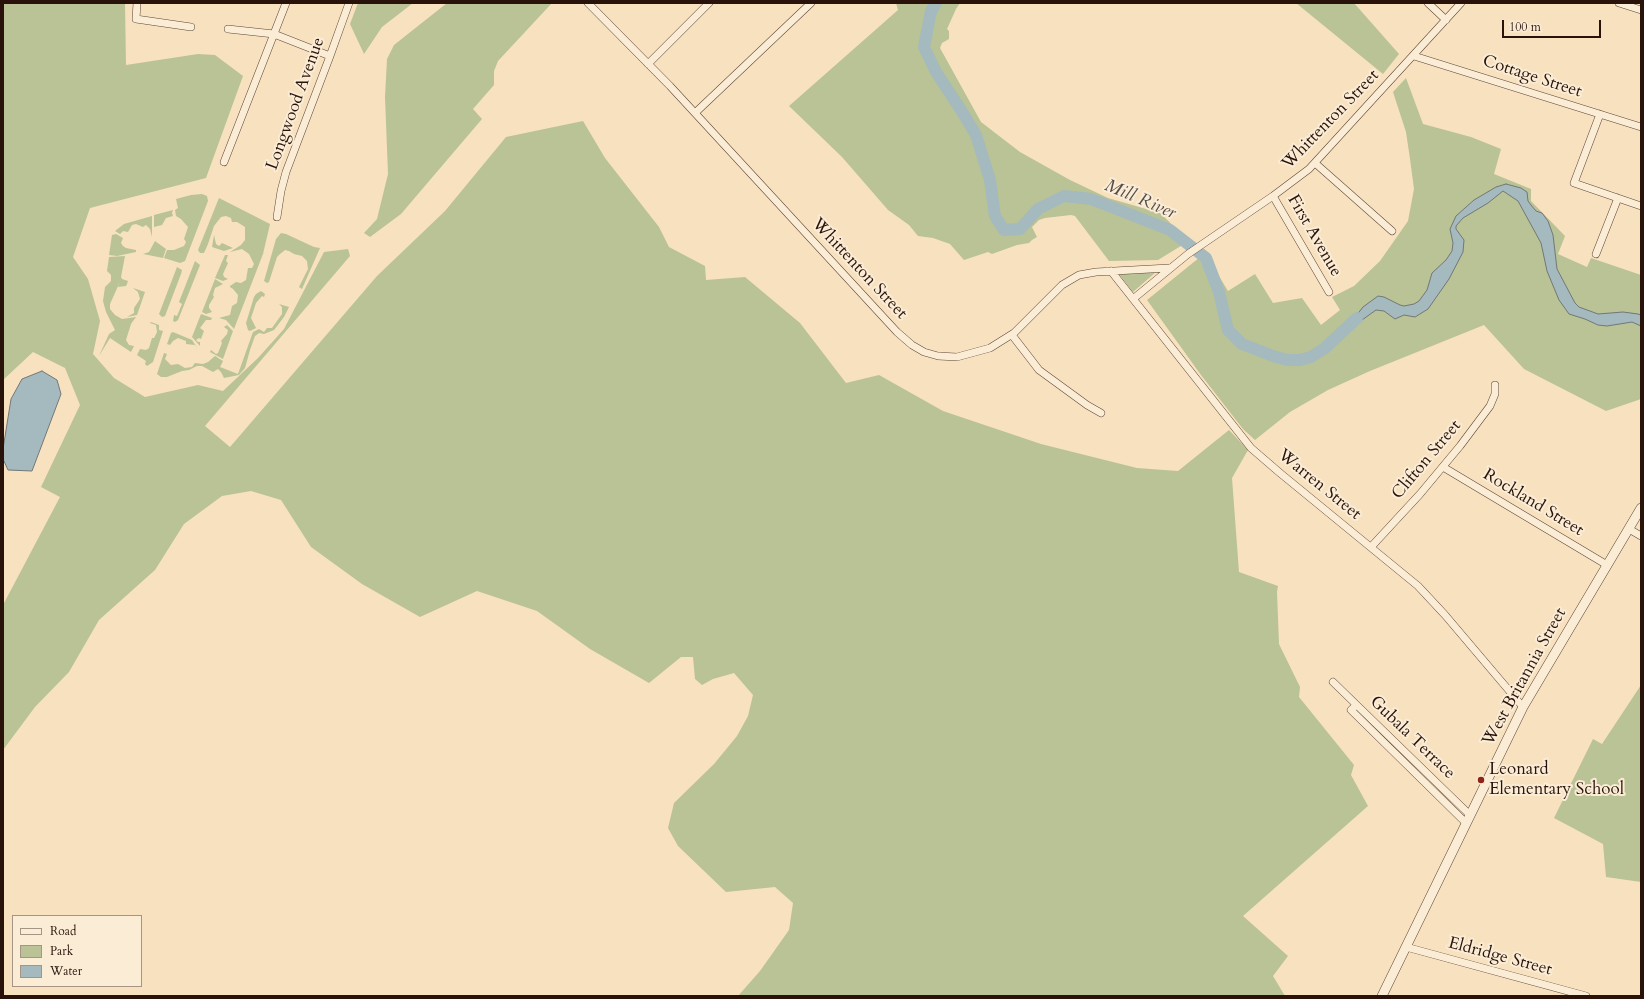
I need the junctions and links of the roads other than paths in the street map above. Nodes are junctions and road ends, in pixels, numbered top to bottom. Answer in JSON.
{"nodes":[{"id":1,"x":137,"y":3,"type":"edge"},
{"id":2,"x":286,"y":3,"type":"edge"},
{"id":3,"x":349,"y":3,"type":"edge"},
{"id":4,"x":588,"y":3,"type":"edge"},
{"id":5,"x":709,"y":3,"type":"edge"},
{"id":6,"x":811,"y":3,"type":"edge"},
{"id":7,"x":1428,"y":3,"type":"edge"},
{"id":8,"x":1461,"y":3,"type":"edge"},
{"id":9,"x":1619,"y":3,"type":"edge"},
{"id":10,"x":1640,"y":8,"type":"edge"},
{"id":11,"x":1446,"y":20,"type":"junction"},
{"id":12,"x":191,"y":28,"type":"dead end"},
{"id":13,"x":228,"y":29,"type":"dead end"},
{"id":14,"x":274,"y":34,"type":"junction"},
{"id":15,"x":330,"y":56,"type":"junction"},
{"id":16,"x":1414,"y":56,"type":"junction"},
{"id":17,"x":648,"y":64,"type":"junction"},
{"id":18,"x":695,"y":113,"type":"junction"},
{"id":19,"x":1600,"y":114,"type":"junction"},
{"id":20,"x":1641,"y":127,"type":"edge"},
{"id":21,"x":224,"y":162,"type":"dead end"},
{"id":22,"x":1315,"y":163,"type":"junction"},
{"id":23,"x":1273,"y":196,"type":"junction"},
{"id":24,"x":1618,"y":198,"type":"junction"},
{"id":25,"x":1641,"y":206,"type":"edge"},
{"id":26,"x":277,"y":217,"type":"dead end"},
{"id":27,"x":1392,"y":232,"type":"dead end"},
{"id":28,"x":1596,"y":254,"type":"dead end"},
{"id":29,"x":1169,"y":268,"type":"junction"},
{"id":30,"x":1111,"y":271,"type":"junction"},
{"id":31,"x":1329,"y":292,"type":"dead end"},
{"id":32,"x":1133,"y":299,"type":"junction"},
{"id":33,"x":1012,"y":335,"type":"junction"},
{"id":34,"x":1495,"y":385,"type":"dead end"},
{"id":35,"x":1102,"y":413,"type":"dead end"},
{"id":36,"x":1443,"y":467,"type":"junction"},
{"id":37,"x":1641,"y":508,"type":"edge"},
{"id":38,"x":1629,"y":529,"type":"junction"},
{"id":39,"x":1641,"y":536,"type":"edge"},
{"id":40,"x":1370,"y":547,"type":"junction"},
{"id":41,"x":1608,"y":565,"type":"junction"},
{"id":42,"x":1333,"y":682,"type":"dead end"},
{"id":43,"x":1356,"y":705,"type":"junction"},
{"id":44,"x":1523,"y":707,"type":"junction"},
{"id":45,"x":1468,"y":819,"type":"junction"},
{"id":46,"x":1406,"y":947,"type":"junction"},
{"id":47,"x":1382,"y":996,"type":"edge"},
{"id":48,"x":1586,"y":996,"type":"edge"}],
"edges":[{"from":1,"to":12,"type":"street"},
{"from":2,"to":14,"type":"street"},
{"from":3,"to":15,"type":"street","name":"Longwood Avenue"},
{"from":4,"to":17,"type":"street","name":"Whittenton Street"},
{"from":5,"to":17,"type":"street"},
{"from":6,"to":18,"type":"street"},
{"from":7,"to":11,"type":"street"},
{"from":8,"to":11,"type":"street","name":"Whittenton Street"},
{"from":9,"to":10,"type":"street"},
{"from":11,"to":16,"type":"street","name":"Whittenton Street"},
{"from":13,"to":14,"type":"street"},
{"from":14,"to":15,"type":"street"},
{"from":14,"to":21,"type":"street"},
{"from":15,"to":26,"type":"street","name":"Longwood Avenue"},
{"from":16,"to":19,"type":"street","name":"Cottage Street"},
{"from":16,"to":22,"type":"street","name":"Whittenton Street"},
{"from":17,"to":18,"type":"street","name":"Whittenton Street"},
{"from":18,"to":33,"type":"street","name":"Whittenton Street"},
{"from":19,"to":20,"type":"street","name":"Cottage Street"},
{"from":19,"to":24,"type":"street"},
{"from":22,"to":23,"type":"street","name":"Whittenton Street"},
{"from":22,"to":27,"type":"street"},
{"from":23,"to":29,"type":"street","name":"Whittenton Street"},
{"from":23,"to":31,"type":"street","name":"First Avenue"},
{"from":24,"to":25,"type":"street"},
{"from":24,"to":28,"type":"street"},
{"from":29,"to":30,"type":"street","name":"Whittenton Street"},
{"from":29,"to":32,"type":"street","name":"Whittenton Street"},
{"from":30,"to":32,"type":"street","name":"Warren Street"},
{"from":30,"to":33,"type":"street","name":"Whittenton Street"},
{"from":32,"to":40,"type":"street","name":"Warren Street"},
{"from":33,"to":35,"type":"street"},
{"from":34,"to":36,"type":"street","name":"Clifton Street"},
{"from":36,"to":40,"type":"street","name":"Clifton Street"},
{"from":36,"to":41,"type":"street","name":"Rockland Street"},
{"from":37,"to":38,"type":"street","name":"West Britannia Street"},
{"from":38,"to":39,"type":"street"},
{"from":38,"to":41,"type":"street","name":"West Britannia Street"},
{"from":40,"to":44,"type":"street","name":"Warren Street"},
{"from":41,"to":44,"type":"street","name":"West Britannia Street"},
{"from":42,"to":43,"type":"street","name":"Gubala Terrace"},
{"from":43,"to":45,"type":"street","name":"Gubala Terrace"},
{"from":43,"to":45,"type":"street","name":"Gubala Terrace"},
{"from":44,"to":45,"type":"street","name":"West Britannia Street"},
{"from":45,"to":46,"type":"street","name":"West Britannia Street"},
{"from":46,"to":47,"type":"street","name":"West Britannia Street"},
{"from":46,"to":48,"type":"street","name":"Eldridge Street"}]}
